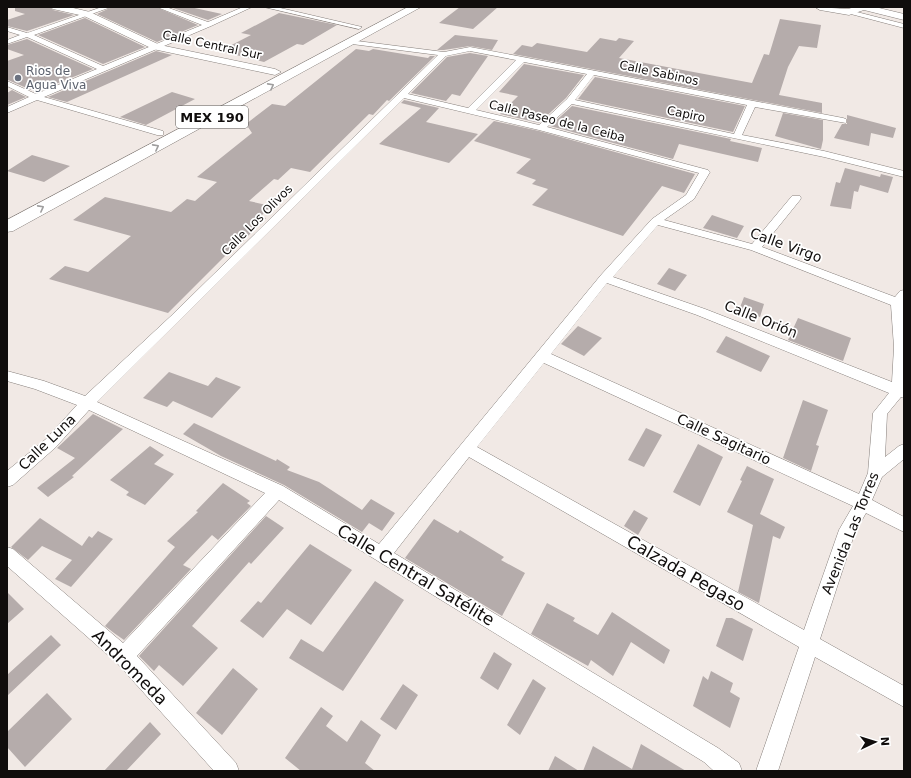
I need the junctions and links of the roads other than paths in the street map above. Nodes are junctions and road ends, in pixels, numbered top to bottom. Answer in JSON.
{"nodes":[{"id":1,"x":56,"y":7,"type":"edge"},
{"id":2,"x":108,"y":7,"type":"edge"},
{"id":3,"x":160,"y":7,"type":"edge"},
{"id":4,"x":249,"y":7,"type":"edge"},
{"id":5,"x":266,"y":7,"type":"edge"},
{"id":6,"x":398,"y":7,"type":"edge"},
{"id":7,"x":416,"y":7,"type":"edge"},
{"id":8,"x":820,"y":7,"type":"edge"},
{"id":9,"x":864,"y":7,"type":"edge"},
{"id":10,"x":849,"y":12,"type":"junction"},
{"id":11,"x":87,"y":14,"type":"junction"},
{"id":12,"x":904,"y":17,"type":"edge"},
{"id":13,"x":209,"y":25,"type":"junction"},
{"id":14,"x":904,"y":26,"type":"edge"},
{"id":15,"x":359,"y":27,"type":"junction"},
{"id":16,"x":7,"y":29,"type":"edge"},
{"id":17,"x":28,"y":35,"type":"junction"},
{"id":18,"x":7,"y":42,"type":"edge"},
{"id":19,"x":352,"y":42,"type":"junction"},
{"id":20,"x":157,"y":47,"type":"junction"},
{"id":21,"x":444,"y":54,"type":"junction"},
{"id":22,"x":522,"y":59,"type":"junction"},
{"id":23,"x":103,"y":69,"type":"junction"},
{"id":24,"x":275,"y":72,"type":"junction"},
{"id":25,"x":593,"y":72,"type":"junction"},
{"id":26,"x":7,"y":83,"type":"edge"},
{"id":27,"x":403,"y":95,"type":"junction"},
{"id":28,"x":38,"y":98,"type":"junction"},
{"id":29,"x":570,"y":101,"type":"junction"},
{"id":30,"x":752,"y":104,"type":"junction"},
{"id":31,"x":7,"y":110,"type":"edge"},
{"id":32,"x":470,"y":111,"type":"junction"},
{"id":33,"x":843,"y":121,"type":"dead end"},
{"id":34,"x":541,"y":128,"type":"junction"},
{"id":35,"x":160,"y":133,"type":"junction"},
{"id":36,"x":737,"y":137,"type":"junction"},
{"id":37,"x":904,"y":174,"type":"edge"},
{"id":38,"x":35,"y":197,"type":"dead end"},
{"id":39,"x":796,"y":198,"type":"dead end"},
{"id":40,"x":656,"y":221,"type":"junction"},
{"id":41,"x":7,"y":227,"type":"edge"},
{"id":42,"x":755,"y":248,"type":"junction"},
{"id":43,"x":605,"y":278,"type":"junction"},
{"id":44,"x":902,"y":300,"type":"edge"},
{"id":45,"x":542,"y":356,"type":"junction"},
{"id":46,"x":7,"y":376,"type":"edge"},
{"id":47,"x":901,"y":392,"type":"edge"},
{"id":48,"x":87,"y":403,"type":"junction"},
{"id":49,"x":468,"y":449,"type":"junction"},
{"id":50,"x":904,"y":450,"type":"edge"},
{"id":51,"x":876,"y":473,"type":"junction"},
{"id":52,"x":7,"y":480,"type":"edge"},
{"id":53,"x":277,"y":492,"type":"junction"},
{"id":54,"x":863,"y":503,"type":"junction"},
{"id":55,"x":904,"y":525,"type":"edge"},
{"id":56,"x":382,"y":554,"type":"junction"},
{"id":57,"x":7,"y":555,"type":"edge"},
{"id":58,"x":809,"y":643,"type":"junction"},
{"id":59,"x":124,"y":656,"type":"junction"},
{"id":60,"x":904,"y":697,"type":"edge"},
{"id":61,"x":223,"y":769,"type":"edge"},
{"id":62,"x":731,"y":771,"type":"edge"},
{"id":63,"x":767,"y":771,"type":"edge"}],
"edges":[{"from":1,"to":11,"type":"street","name":"Calle Central Sur"},
{"from":2,"to":11,"type":"street"},
{"from":3,"to":13,"type":"street"},
{"from":4,"to":13,"type":"street"},
{"from":5,"to":15,"type":"street"},
{"from":6,"to":15,"type":"main road","number":"MEX 190"},
{"from":7,"to":19,"type":"main road","number":"MEX 190"},
{"from":8,"to":10,"type":"street"},
{"from":9,"to":10,"type":"street"},
{"from":9,"to":12,"type":"street"},
{"from":10,"to":14,"type":"street"},
{"from":11,"to":17,"type":"street"},
{"from":11,"to":20,"type":"street","name":"Calle Central Sur"},
{"from":13,"to":20,"type":"street"},
{"from":15,"to":24,"type":"main road","number":"MEX 190"},
{"from":16,"to":17,"type":"street"},
{"from":17,"to":18,"type":"street"},
{"from":17,"to":23,"type":"street"},
{"from":19,"to":21,"type":"street"},
{"from":41,"to":19,"type":"main road","number":"MEX 190","one_way":true},
{"from":20,"to":23,"type":"street"},
{"from":20,"to":24,"type":"street","name":"Calle Central Sur"},
{"from":21,"to":22,"type":"street","name":"Calle Sabinos"},
{"from":21,"to":27,"type":"street","name":"Calle Los Olivos"},
{"from":22,"to":25,"type":"street","name":"Calle Sabinos"},
{"from":22,"to":32,"type":"street"},
{"from":23,"to":28,"type":"street"},
{"from":24,"to":35,"type":"main road","number":"MEX 190"},
{"from":25,"to":29,"type":"street"},
{"from":25,"to":30,"type":"street","name":"Calle Sabinos"},
{"from":26,"to":28,"type":"street"},
{"from":27,"to":32,"type":"street","name":"Calle Paseo de la Ceiba"},
{"from":27,"to":48,"type":"street","name":"Calle Los Olivos"},
{"from":28,"to":31,"type":"street"},
{"from":28,"to":35,"type":"street"},
{"from":29,"to":34,"type":"street"},
{"from":29,"to":36,"type":"street","name":"Capiro"},
{"from":30,"to":33,"type":"street","name":"Calle Sabinos"},
{"from":30,"to":36,"type":"street"},
{"from":32,"to":34,"type":"street","name":"Calle Paseo de la Ceiba"},
{"from":34,"to":40,"type":"street","name":"Calle Paseo de la Ceiba"},
{"from":35,"to":38,"type":"main road","number":"MEX 190"},
{"from":36,"to":37,"type":"street","name":"Capiro"},
{"from":39,"to":42,"type":"street"},
{"from":40,"to":42,"type":"street","name":"Calle Virgo"},
{"from":40,"to":43,"type":"street"},
{"from":42,"to":44,"type":"street","name":"Calle Virgo"},
{"from":43,"to":45,"type":"street"},
{"from":43,"to":47,"type":"street","name":"Calle Orión"},
{"from":44,"to":47,"type":"street"},
{"from":45,"to":49,"type":"street"},
{"from":45,"to":54,"type":"street","name":"Calle Sagitario"},
{"from":46,"to":48,"type":"street","name":"Calle Central Satélite"},
{"from":47,"to":51,"type":"street","name":"Avenida Las Torres"},
{"from":48,"to":52,"type":"street","name":"Calle Luna"},
{"from":48,"to":53,"type":"street","name":"Calle Central Satélite"},
{"from":49,"to":56,"type":"street"},
{"from":49,"to":58,"type":"street","name":"Calzada Pegaso"},
{"from":50,"to":51,"type":"street"},
{"from":51,"to":54,"type":"street","name":"Avenida Las Torres"},
{"from":53,"to":56,"type":"street","name":"Calle Central Satélite"},
{"from":53,"to":59,"type":"street"},
{"from":54,"to":55,"type":"street","name":"Calle Sagitario"},
{"from":54,"to":58,"type":"street","name":"Avenida Las Torres"},
{"from":56,"to":62,"type":"street","name":"Calle Central Satélite"},
{"from":57,"to":59,"type":"street","name":"Andromeda"},
{"from":58,"to":60,"type":"street","name":"Calzada Pegaso"},
{"from":58,"to":63,"type":"street","name":"Avenida Las Torres"},
{"from":59,"to":61,"type":"street","name":"Andromeda"}]}
